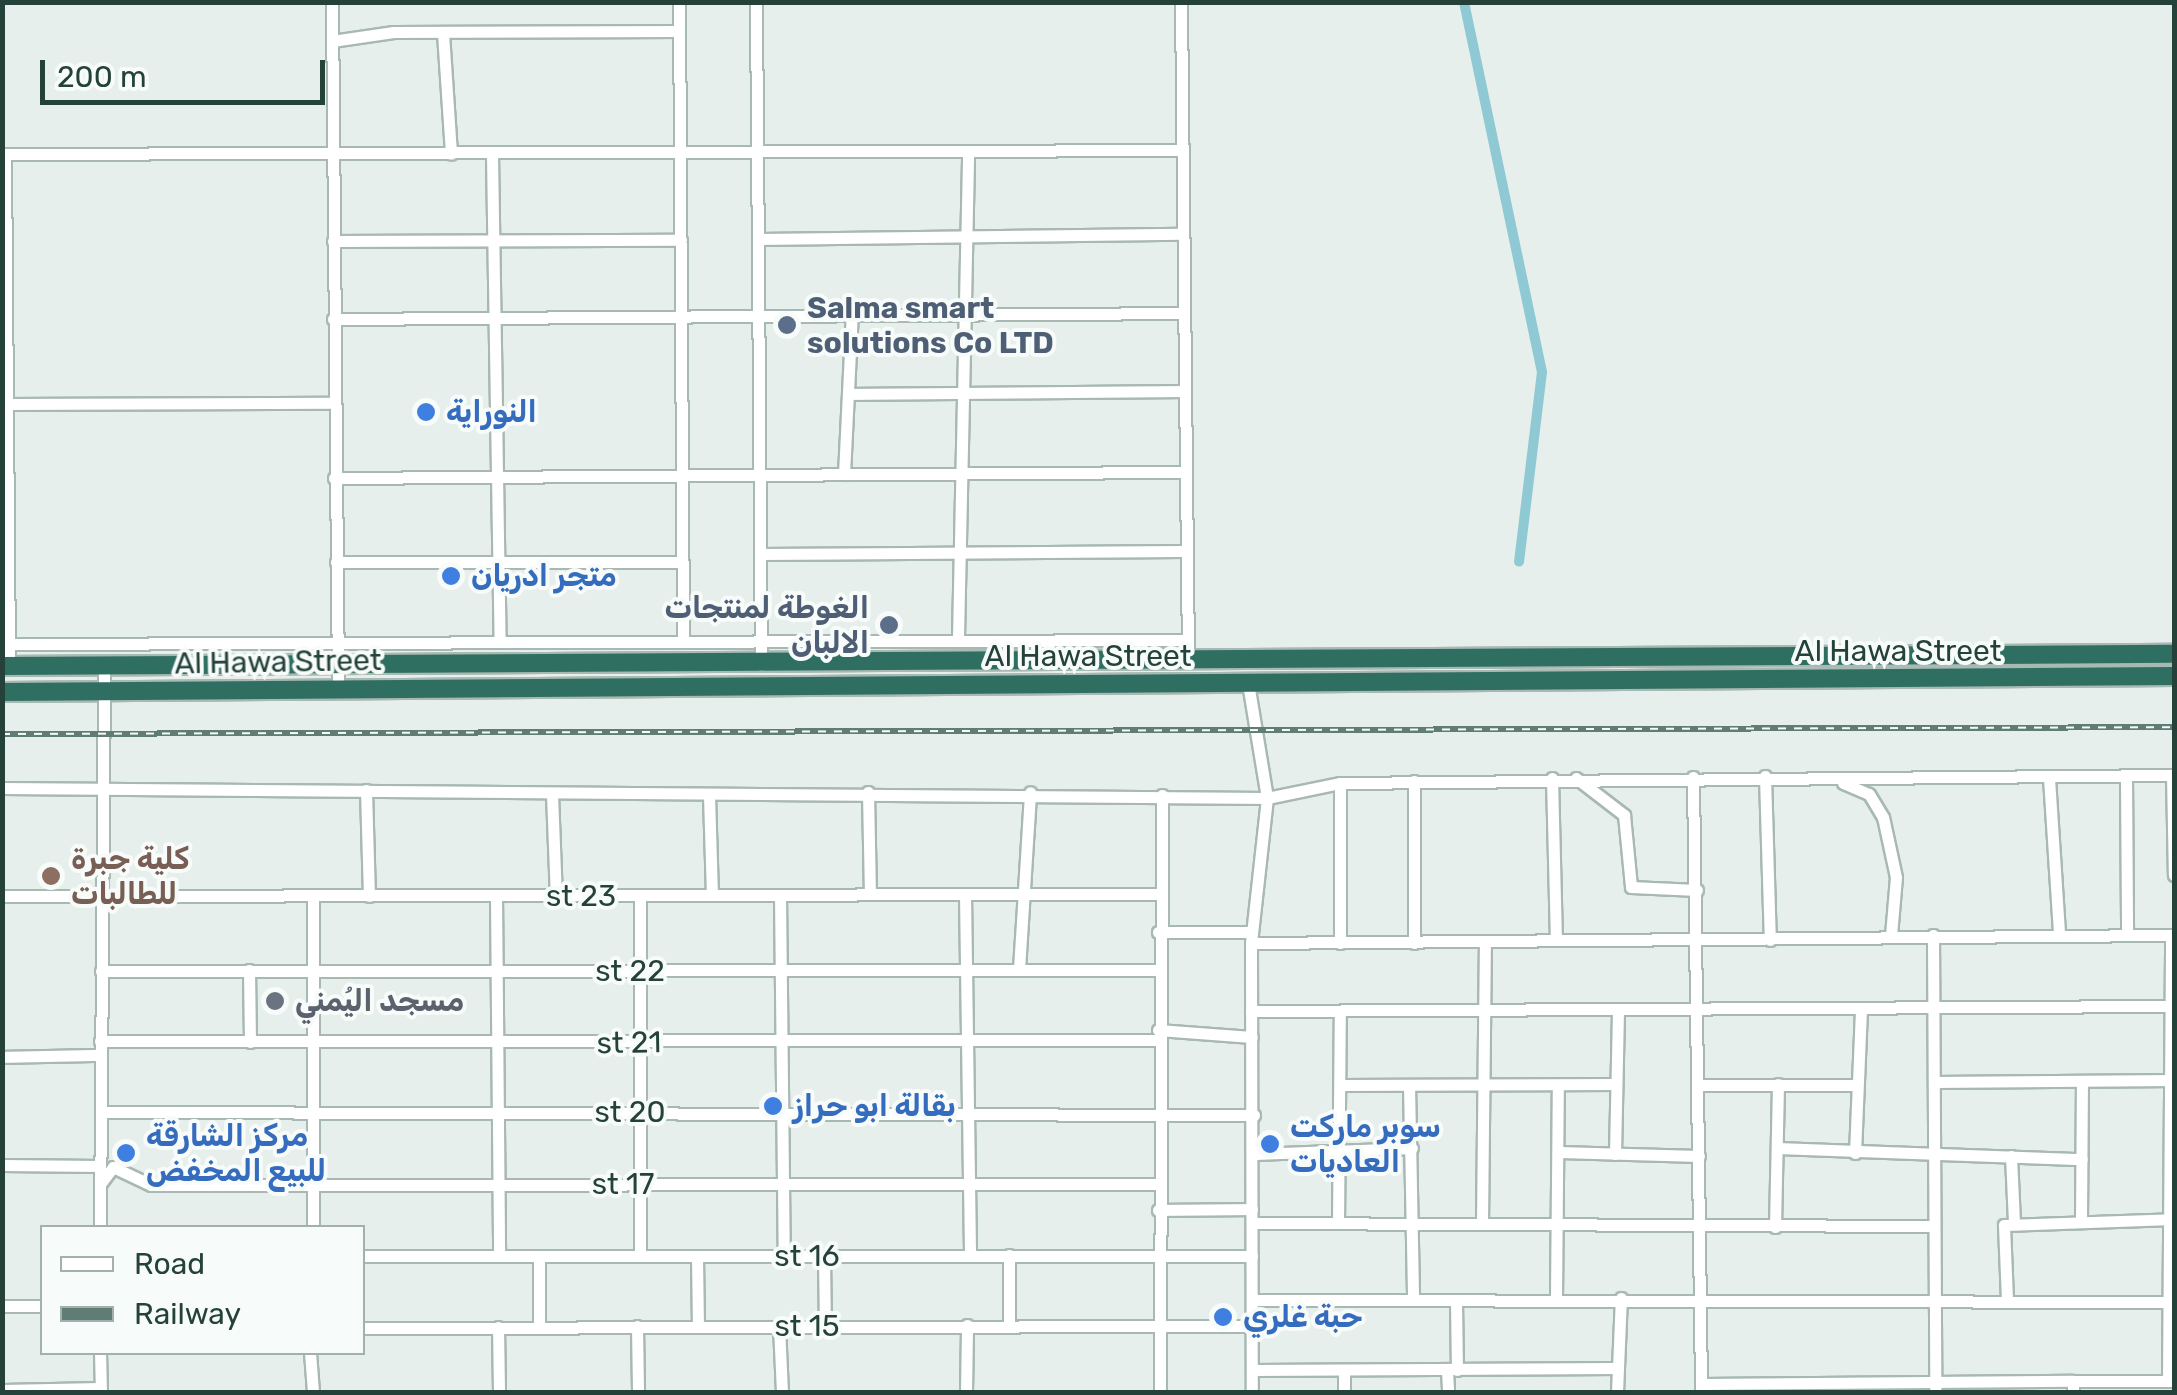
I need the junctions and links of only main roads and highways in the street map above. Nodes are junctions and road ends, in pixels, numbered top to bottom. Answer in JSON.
{"nodes":[{"id":1,"x":2174,"y":654,"type":"edge"},
{"id":2,"x":6,"y":666,"type":"edge"},
{"id":3,"x":2174,"y":676,"type":"edge"},
{"id":4,"x":2,"y":692,"type":"edge"}],
"edges":[{"from":1,"to":2,"type":"highway","name":"Al Hawa Street"},
{"from":3,"to":4,"type":"highway","name":"Al Hawa Street"}]}
